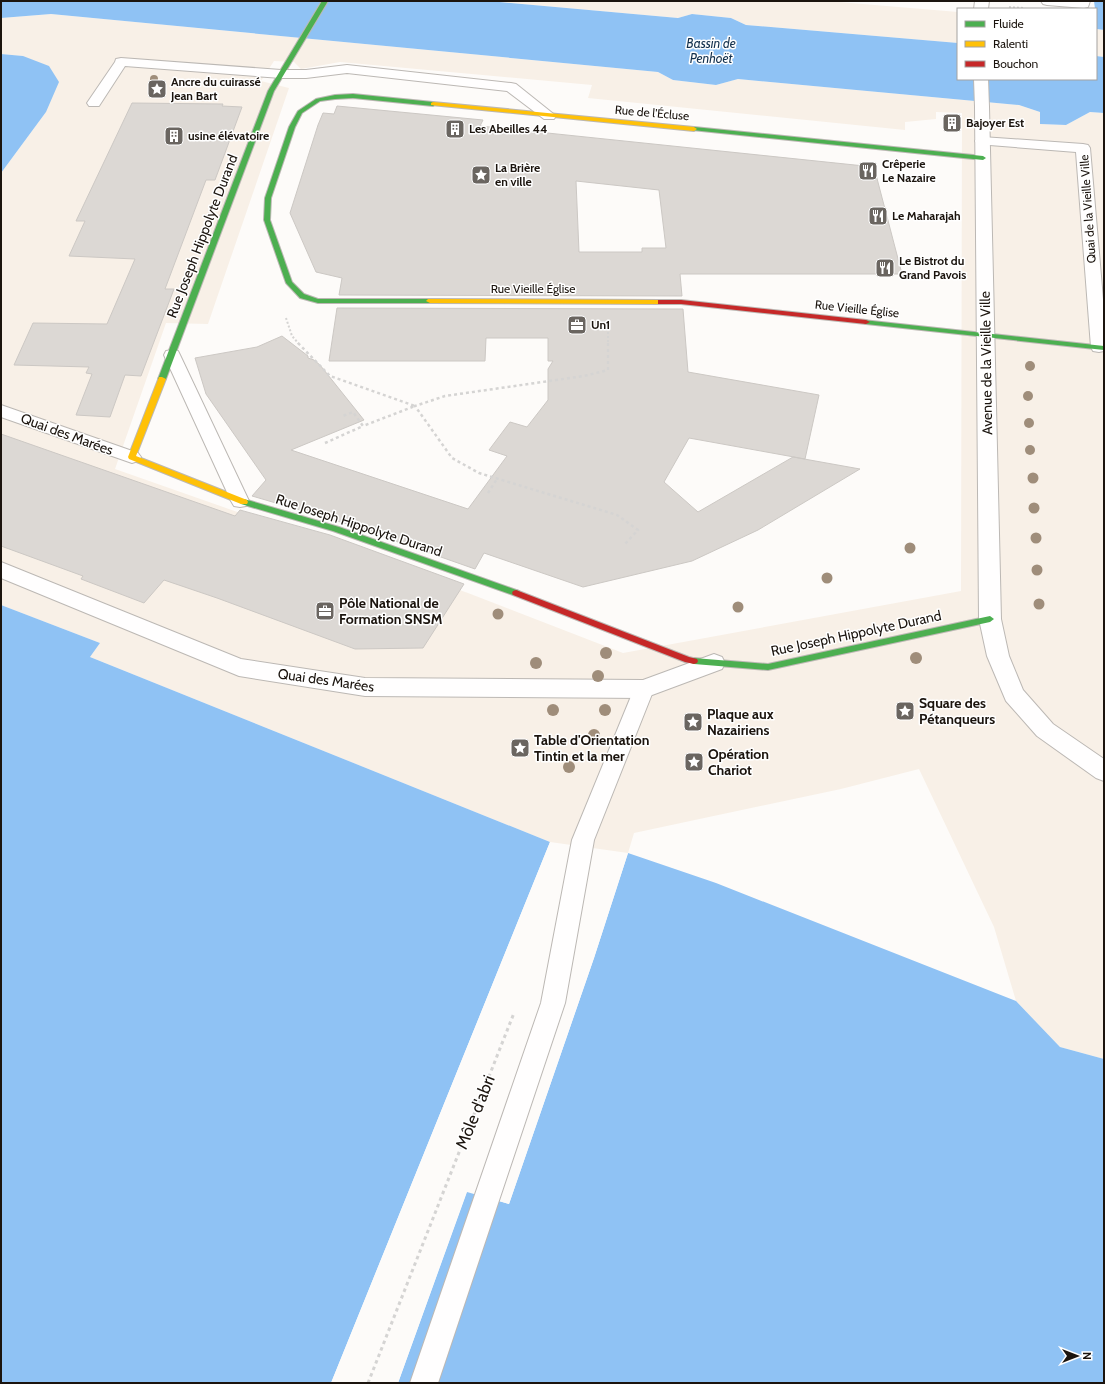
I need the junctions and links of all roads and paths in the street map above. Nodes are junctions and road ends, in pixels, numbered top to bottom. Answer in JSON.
{"nodes":[{"id":1,"x":325,"y":1,"type":"edge"},
{"id":2,"x":1047,"y":1,"type":"edge"},
{"id":3,"x":1084,"y":1,"type":"edge"},
{"id":4,"x":281,"y":74,"type":"junction"},
{"id":5,"x":981,"y":80,"type":"edge"},
{"id":6,"x":318,"y":100,"type":"joint"},
{"id":7,"x":94,"y":103,"type":"dead end"},
{"id":8,"x":982,"y":107,"type":"joint"},
{"id":9,"x":549,"y":116,"type":"junction"},
{"id":10,"x":982,"y":141,"type":"junction"},
{"id":11,"x":983,"y":158,"type":"junction"},
{"id":12,"x":608,"y":301,"type":"junction"},
{"id":13,"x":985,"y":334,"type":"junction"},
{"id":14,"x":292,"y":336,"type":"dead end"},
{"id":15,"x":1101,"y":348,"type":"edge"},
{"id":16,"x":172,"y":355,"type":"junction"},
{"id":17,"x":415,"y":406,"type":"junction"},
{"id":18,"x":1,"y":410,"type":"edge"},
{"id":19,"x":344,"y":416,"type":"dead end"},
{"id":20,"x":363,"y":426,"type":"junction"},
{"id":21,"x":325,"y":443,"type":"dead end"},
{"id":22,"x":132,"y":458,"type":"junction"},
{"id":23,"x":498,"y":479,"type":"junction"},
{"id":24,"x":488,"y":493,"type":"dead end"},
{"id":25,"x":240,"y":501,"type":"junction"},
{"id":26,"x":624,"y":545,"type":"dead end"},
{"id":27,"x":1,"y":570,"type":"edge"},
{"id":28,"x":990,"y":619,"type":"junction"},
{"id":29,"x":714,"y":663,"type":"junction"},
{"id":30,"x":644,"y":690,"type":"junction"},
{"id":31,"x":1104,"y":771,"type":"edge"},
{"id":32,"x":515,"y":1011,"type":"dead end"},
{"id":33,"x":368,"y":1383,"type":"edge"},
{"id":34,"x":424,"y":1383,"type":"edge"}],
"edges":[{"from":1,"to":4,"type":"street","name":"Rue Joseph Hippolyte Durand"},
{"from":2,"to":3,"type":"lane"},
{"from":4,"to":7,"type":"lane"},
{"from":4,"to":9,"type":"lane"},
{"from":4,"to":16,"type":"street","name":"Rue Joseph Hippolyte Durand"},
{"from":5,"to":8,"type":"lane"},
{"from":6,"to":9,"type":"street","name":"Rue de l'Écluse"},
{"from":6,"to":12,"type":"street","name":"Rue Vieille Église"},
{"from":8,"to":10,"type":"street","name":"Avenue de la Vieille Ville"},
{"from":9,"to":11,"type":"street","name":"Rue de l'Écluse"},
{"from":10,"to":11,"type":"street","name":"Avenue de la Vieille Ville"},
{"from":10,"to":15,"type":"lane","name":"Quai de la Vieille Ville"},
{"from":11,"to":13,"type":"street","name":"Avenue de la Vieille Ville"},
{"from":12,"to":13,"type":"street","name":"Rue Vieille Église"},
{"from":12,"to":17,"type":"path"},
{"from":13,"to":15,"type":"street","name":"Rue Vieille Église"},
{"from":13,"to":28,"type":"street","name":"Avenue de la Vieille Ville"},
{"from":14,"to":17,"type":"path"},
{"from":16,"to":22,"type":"street","name":"Rue Joseph Hippolyte Durand"},
{"from":16,"to":25,"type":"lane"},
{"from":17,"to":20,"type":"path"},
{"from":17,"to":23,"type":"path"},
{"from":18,"to":22,"type":"lane","name":"Quai des Marées"},
{"from":19,"to":20,"type":"path"},
{"from":20,"to":21,"type":"path"},
{"from":22,"to":25,"type":"street","name":"Rue Joseph Hippolyte Durand"},
{"from":23,"to":24,"type":"path"},
{"from":23,"to":26,"type":"path"},
{"from":25,"to":29,"type":"street","name":"Rue Joseph Hippolyte Durand"},
{"from":27,"to":30,"type":"street","name":"Quai des Marées"},
{"from":28,"to":29,"type":"street","name":"Rue Joseph Hippolyte Durand"},
{"from":28,"to":31,"type":"street","name":"Avenue de la Vieille Ville"},
{"from":29,"to":30,"type":"street","name":"Quai des Marées"},
{"from":30,"to":34,"type":"lane"},
{"from":32,"to":33,"type":"path","name":"Môle d'abri"}]}
